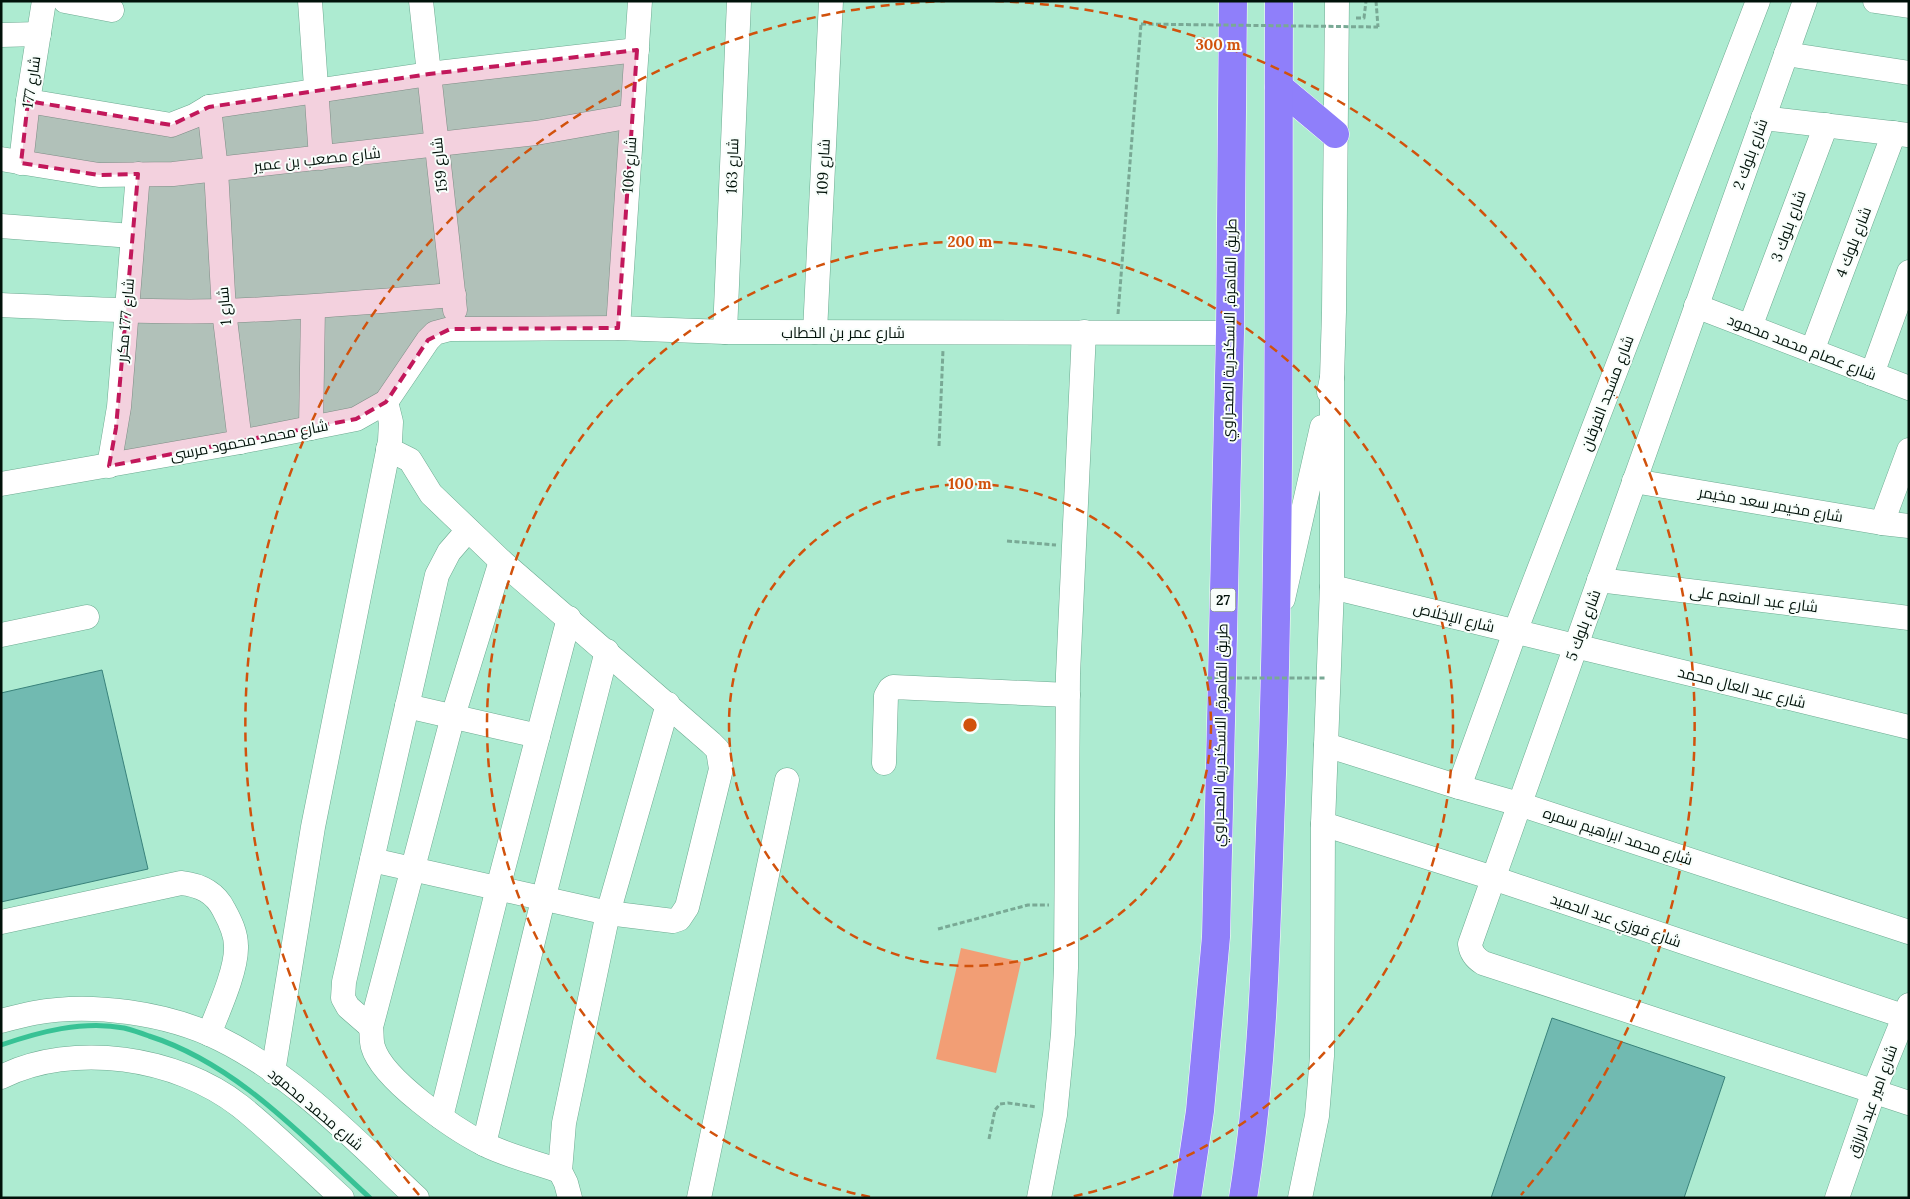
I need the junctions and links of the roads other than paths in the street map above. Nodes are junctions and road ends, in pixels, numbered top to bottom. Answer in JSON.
{"nodes":[{"id":1,"x":44,"y":1,"type":"edge"},
{"id":2,"x":65,"y":1,"type":"edge"},
{"id":3,"x":310,"y":1,"type":"edge"},
{"id":4,"x":421,"y":1,"type":"edge"},
{"id":5,"x":640,"y":1,"type":"edge"},
{"id":6,"x":739,"y":1,"type":"edge"},
{"id":7,"x":831,"y":1,"type":"edge"},
{"id":8,"x":1233,"y":1,"type":"edge"},
{"id":9,"x":1279,"y":1,"type":"edge"},
{"id":10,"x":1329,"y":1,"type":"edge"},
{"id":11,"x":1337,"y":1,"type":"edge"},
{"id":12,"x":1758,"y":1,"type":"edge"},
{"id":13,"x":1805,"y":1,"type":"edge"},
{"id":14,"x":1875,"y":1,"type":"edge"},
{"id":15,"x":1909,"y":6,"type":"edge"},
{"id":16,"x":112,"y":10,"type":"dead end"},
{"id":17,"x":39,"y":34,"type":"junction"},
{"id":18,"x":1,"y":35,"type":"edge"},
{"id":19,"x":637,"y":50,"type":"junction"},
{"id":20,"x":1786,"y":54,"type":"junction"},
{"id":21,"x":1909,"y":73,"type":"edge"},
{"id":22,"x":429,"y":74,"type":"junction"},
{"id":23,"x":1279,"y":87,"type":"junction"},
{"id":24,"x":316,"y":90,"type":"junction"},
{"id":25,"x":28,"y":101,"type":"junction"},
{"id":26,"x":209,"y":107,"type":"junction"},
{"id":27,"x":632,"y":116,"type":"junction"},
{"id":28,"x":1763,"y":118,"type":"junction"},
{"id":29,"x":1826,"y":125,"type":"junction"},
{"id":30,"x":1335,"y":134,"type":"junction"},
{"id":31,"x":1901,"y":134,"type":"edge"},
{"id":32,"x":437,"y":145,"type":"junction"},
{"id":33,"x":321,"y":158,"type":"junction"},
{"id":34,"x":11,"y":161,"type":"edge"},
{"id":35,"x":216,"y":170,"type":"junction"},
{"id":36,"x":138,"y":174,"type":"junction"},
{"id":37,"x":1,"y":226,"type":"edge"},
{"id":38,"x":132,"y":236,"type":"junction"},
{"id":39,"x":1909,"y":272,"type":"edge"},
{"id":40,"x":454,"y":295,"type":"junction"},
{"id":41,"x":1,"y":305,"type":"edge"},
{"id":42,"x":1696,"y":306,"type":"junction"},
{"id":43,"x":313,"y":307,"type":"junction"},
{"id":44,"x":126,"y":310,"type":"junction"},
{"id":45,"x":224,"y":311,"type":"junction"},
{"id":46,"x":1750,"y":327,"type":"junction"},
{"id":47,"x":618,"y":328,"type":"junction"},
{"id":48,"x":457,"y":329,"type":"junction"},
{"id":49,"x":725,"y":332,"type":"junction"},
{"id":50,"x":815,"y":332,"type":"junction"},
{"id":51,"x":1084,"y":332,"type":"junction"},
{"id":52,"x":1230,"y":332,"type":"junction"},
{"id":53,"x":1812,"y":351,"type":"junction"},
{"id":54,"x":1872,"y":374,"type":"junction"},
{"id":55,"x":1332,"y":378,"type":"junction"},
{"id":56,"x":1909,"y":388,"type":"edge"},
{"id":57,"x":386,"y":402,"type":"junction"},
{"id":58,"x":311,"y":428,"type":"junction"},
{"id":59,"x":240,"y":442,"type":"junction"},
{"id":60,"x":388,"y":449,"type":"junction"},
{"id":61,"x":1909,"y":450,"type":"edge"},
{"id":62,"x":109,"y":466,"type":"junction"},
{"id":63,"x":1634,"y":481,"type":"junction"},
{"id":64,"x":1,"y":484,"type":"edge"},
{"id":65,"x":1882,"y":523,"type":"junction"},
{"id":66,"x":1909,"y":526,"type":"edge"},
{"id":67,"x":468,"y":530,"type":"junction"},
{"id":68,"x":501,"y":561,"type":"junction"},
{"id":69,"x":1599,"y":580,"type":"junction"},
{"id":70,"x":1332,"y":587,"type":"junction"},
{"id":71,"x":87,"y":617,"type":"dead end"},
{"id":72,"x":569,"y":618,"type":"junction"},
{"id":73,"x":1909,"y":618,"type":"edge"},
{"id":74,"x":1276,"y":630,"type":"junction"},
{"id":75,"x":1515,"y":632,"type":"junction"},
{"id":76,"x":1,"y":634,"type":"edge"},
{"id":77,"x":1576,"y":646,"type":"junction"},
{"id":78,"x":606,"y":651,"type":"junction"},
{"id":79,"x":1068,"y":695,"type":"junction"},
{"id":80,"x":668,"y":704,"type":"junction"},
{"id":81,"x":407,"y":706,"type":"junction"},
{"id":82,"x":453,"y":716,"type":"junction"},
{"id":83,"x":1909,"y":727,"type":"edge"},
{"id":84,"x":538,"y":736,"type":"junction"},
{"id":85,"x":1326,"y":745,"type":"junction"},
{"id":86,"x":884,"y":763,"type":"dead end"},
{"id":87,"x":787,"y":780,"type":"dead end"},
{"id":88,"x":1459,"y":787,"type":"junction"},
{"id":89,"x":1519,"y":804,"type":"junction"},
{"id":90,"x":1323,"y":824,"type":"junction"},
{"id":91,"x":372,"y":860,"type":"junction"},
{"id":92,"x":413,"y":869,"type":"junction"},
{"id":93,"x":1493,"y":878,"type":"junction"},
{"id":94,"x":498,"y":888,"type":"junction"},
{"id":95,"x":543,"y":900,"type":"junction"},
{"id":96,"x":608,"y":913,"type":"junction"},
{"id":97,"x":1,"y":922,"type":"edge"},
{"id":98,"x":1909,"y":932,"type":"edge"},
{"id":99,"x":1907,"y":1013,"type":"edge"},
{"id":100,"x":1,"y":1021,"type":"edge"},
{"id":101,"x":371,"y":1028,"type":"junction"},
{"id":102,"x":209,"y":1034,"type":"junction"},
{"id":103,"x":273,"y":1072,"type":"junction"},
{"id":104,"x":1,"y":1076,"type":"edge"},
{"id":105,"x":1874,"y":1091,"type":"junction"},
{"id":106,"x":1909,"y":1103,"type":"edge"},
{"id":107,"x":441,"y":1117,"type":"junction"},
{"id":108,"x":484,"y":1144,"type":"junction"},
{"id":109,"x":560,"y":1171,"type":"junction"},
{"id":110,"x":342,"y":1198,"type":"edge"},
{"id":111,"x":417,"y":1198,"type":"edge"},
{"id":112,"x":570,"y":1198,"type":"edge"},
{"id":113,"x":699,"y":1198,"type":"edge"},
{"id":114,"x":1039,"y":1198,"type":"edge"},
{"id":115,"x":1187,"y":1198,"type":"edge"},
{"id":116,"x":1243,"y":1198,"type":"edge"},
{"id":117,"x":1300,"y":1198,"type":"edge"},
{"id":118,"x":1837,"y":1198,"type":"edge"}],
"edges":[{"from":1,"to":17,"type":"street","name":"شارع 177"},
{"from":2,"to":16,"type":"street"},
{"from":3,"to":24,"type":"street"},
{"from":4,"to":22,"type":"street","name":"شارع 159"},
{"from":5,"to":19,"type":"street","name":"شارع 106"},
{"from":6,"to":49,"type":"street","name":"شارع 163"},
{"from":7,"to":50,"type":"street","name":"شارع 109"},
{"from":8,"to":52,"type":"highway","name":"طريق القاهرة, الاسكندرية الصحراوي","number":"27"},
{"from":9,"to":23,"type":"highway"},
{"from":10,"to":30,"type":"street"},
{"from":11,"to":30,"type":"street"},
{"from":12,"to":75,"type":"street","name":"شارع مسجد الفرقان"},
{"from":13,"to":20,"type":"street","name":"شارع بلوك 2"},
{"from":14,"to":15,"type":"street"},
{"from":17,"to":18,"type":"street"},
{"from":17,"to":25,"type":"street","name":"شارع 177"},
{"from":19,"to":22,"type":"street"},
{"from":19,"to":27,"type":"street","name":"شارع 106"},
{"from":20,"to":21,"type":"street"},
{"from":20,"to":28,"type":"street","name":"شارع بلوك 2"},
{"from":22,"to":24,"type":"street"},
{"from":22,"to":32,"type":"street","name":"شارع 159"},
{"from":23,"to":30,"type":"highway"},
{"from":23,"to":74,"type":"highway"},
{"from":24,"to":26,"type":"street"},
{"from":24,"to":33,"type":"street"},
{"from":25,"to":26,"type":"street"},
{"from":25,"to":34,"type":"street","name":"شارع 177"},
{"from":26,"to":35,"type":"street","name":"شارع 1"},
{"from":27,"to":32,"type":"street","name":"شارع مصعب بن عمير"},
{"from":27,"to":47,"type":"street","name":"شارع 106"},
{"from":28,"to":29,"type":"street"},
{"from":28,"to":42,"type":"street","name":"شارع بلوك 2"},
{"from":29,"to":31,"type":"street"},
{"from":29,"to":46,"type":"street","name":"شارع بلوك 3"},
{"from":30,"to":55,"type":"street"},
{"from":31,"to":53,"type":"street","name":"شارع بلوك 4"},
{"from":32,"to":33,"type":"street","name":"شارع مصعب بن عمير"},
{"from":32,"to":40,"type":"street","name":"شارع 159"},
{"from":33,"to":35,"type":"street","name":"شارع مصعب بن عمير"},
{"from":34,"to":36,"type":"street","name":"شارع مصعب بن عمير"},
{"from":35,"to":36,"type":"street","name":"شارع مصعب بن عمير"},
{"from":35,"to":45,"type":"street","name":"شارع 1"},
{"from":36,"to":38,"type":"street","name":"شارع 177 مكرر"},
{"from":37,"to":38,"type":"street"},
{"from":38,"to":44,"type":"street","name":"شارع 177 مكرر"},
{"from":39,"to":54,"type":"street"},
{"from":40,"to":43,"type":"street"},
{"from":40,"to":48,"type":"street","name":"شارع 159"},
{"from":41,"to":44,"type":"street"},
{"from":42,"to":46,"type":"street","name":"شارع عصام محمد محمود"},
{"from":42,"to":63,"type":"street","name":"شارع بلوك 5"},
{"from":43,"to":45,"type":"street"},
{"from":43,"to":58,"type":"street"},
{"from":44,"to":45,"type":"street"},
{"from":44,"to":62,"type":"street","name":"شارع 177 مكرر"},
{"from":45,"to":59,"type":"street","name":"شارع 1"},
{"from":46,"to":53,"type":"street","name":"شارع عصام محمد محمود"},
{"from":47,"to":48,"type":"street","name":"شارع عمر بن الخطاب"},
{"from":47,"to":49,"type":"street","name":"شارع عمر بن الخطاب"},
{"from":48,"to":57,"type":"street","name":"شارع محمد محمود مرسى"},
{"from":49,"to":50,"type":"street","name":"شارع عمر بن الخطاب"},
{"from":50,"to":51,"type":"street","name":"شارع عمر بن الخطاب"},
{"from":51,"to":52,"type":"street","name":"شارع عمر بن الخطاب"},
{"from":51,"to":79,"type":"street"},
{"from":52,"to":115,"type":"highway","name":"طريق القاهرة, الاسكندرية الصحراوي","number":"27"},
{"from":53,"to":54,"type":"street","name":"شارع عصام محمد محمود"},
{"from":54,"to":56,"type":"street","name":"شارع عصام محمد محمود"},
{"from":55,"to":70,"type":"street"},
{"from":55,"to":74,"type":"street"},
{"from":57,"to":58,"type":"street","name":"شارع محمد محمود مرسى"},
{"from":57,"to":60,"type":"street"},
{"from":58,"to":59,"type":"street","name":"شارع محمد محمود مرسى"},
{"from":59,"to":62,"type":"street","name":"شارع محمد محمود مرسى"},
{"from":60,"to":67,"type":"street"},
{"from":60,"to":103,"type":"street"},
{"from":61,"to":65,"type":"street"},
{"from":62,"to":64,"type":"street","name":"شارع محمد محمود مرسى"},
{"from":63,"to":65,"type":"street","name":"شارع مخيمر سعد مخيمر"},
{"from":63,"to":69,"type":"street","name":"شارع بلوك 5"},
{"from":65,"to":66,"type":"street","name":"شارع مخيمر سعد مخيمر"},
{"from":67,"to":68,"type":"street"},
{"from":67,"to":81,"type":"street"},
{"from":68,"to":72,"type":"street"},
{"from":68,"to":82,"type":"street"},
{"from":69,"to":73,"type":"street","name":"شارع عبد المنعم على"},
{"from":69,"to":77,"type":"street","name":"شارع بلوك 5"},
{"from":70,"to":75,"type":"street","name":"شارع الإخلاص"},
{"from":70,"to":85,"type":"street"},
{"from":71,"to":76,"type":"street"},
{"from":72,"to":78,"type":"street"},
{"from":72,"to":84,"type":"street"},
{"from":74,"to":116,"type":"highway"},
{"from":75,"to":77,"type":"street","name":"شارع الإخلاص"},
{"from":75,"to":88,"type":"street","name":"شارع مسجد الفرقان"},
{"from":77,"to":83,"type":"street","name":"شارع عبد العال محمد"},
{"from":77,"to":89,"type":"street","name":"شارع بلوك 5"},
{"from":78,"to":80,"type":"street"},
{"from":78,"to":95,"type":"street"},
{"from":79,"to":86,"type":"street"},
{"from":79,"to":114,"type":"street"},
{"from":80,"to":96,"type":"street"},
{"from":80,"to":96,"type":"street"},
{"from":81,"to":82,"type":"street"},
{"from":81,"to":91,"type":"street"},
{"from":82,"to":84,"type":"street"},
{"from":82,"to":92,"type":"street"},
{"from":84,"to":94,"type":"street"},
{"from":85,"to":88,"type":"street","name":"شارع محمد ابراهيم سمره"},
{"from":85,"to":90,"type":"street"},
{"from":87,"to":113,"type":"street"},
{"from":88,"to":89,"type":"street","name":"شارع محمد ابراهيم سمره"},
{"from":89,"to":93,"type":"street","name":"شارع بلوك 5"},
{"from":89,"to":98,"type":"street","name":"شارع محمد ابراهيم سمره"},
{"from":90,"to":93,"type":"street","name":"شارع فوزي عبد الحميد"},
{"from":90,"to":117,"type":"street"},
{"from":91,"to":92,"type":"street"},
{"from":91,"to":101,"type":"street"},
{"from":92,"to":94,"type":"street"},
{"from":92,"to":101,"type":"street"},
{"from":93,"to":99,"type":"street","name":"شارع فوزي عبد الحميد"},
{"from":93,"to":105,"type":"street","name":"شارع بلوك 5"},
{"from":94,"to":95,"type":"street"},
{"from":94,"to":107,"type":"street"},
{"from":95,"to":96,"type":"street"},
{"from":95,"to":108,"type":"street"},
{"from":96,"to":109,"type":"street"},
{"from":97,"to":102,"type":"street"},
{"from":99,"to":105,"type":"street","name":"شارع امير عبد الرازق"},
{"from":100,"to":102,"type":"street","name":"شارع محمد محمود"},
{"from":101,"to":107,"type":"street"},
{"from":102,"to":103,"type":"street","name":"شارع محمد محمود"},
{"from":103,"to":111,"type":"street","name":"شارع محمد محمود"},
{"from":104,"to":110,"type":"street"},
{"from":105,"to":106,"type":"street"},
{"from":105,"to":118,"type":"street","name":"شارع امير عبد الرازق"},
{"from":107,"to":108,"type":"street"},
{"from":108,"to":109,"type":"street"},
{"from":109,"to":112,"type":"street"}]}
